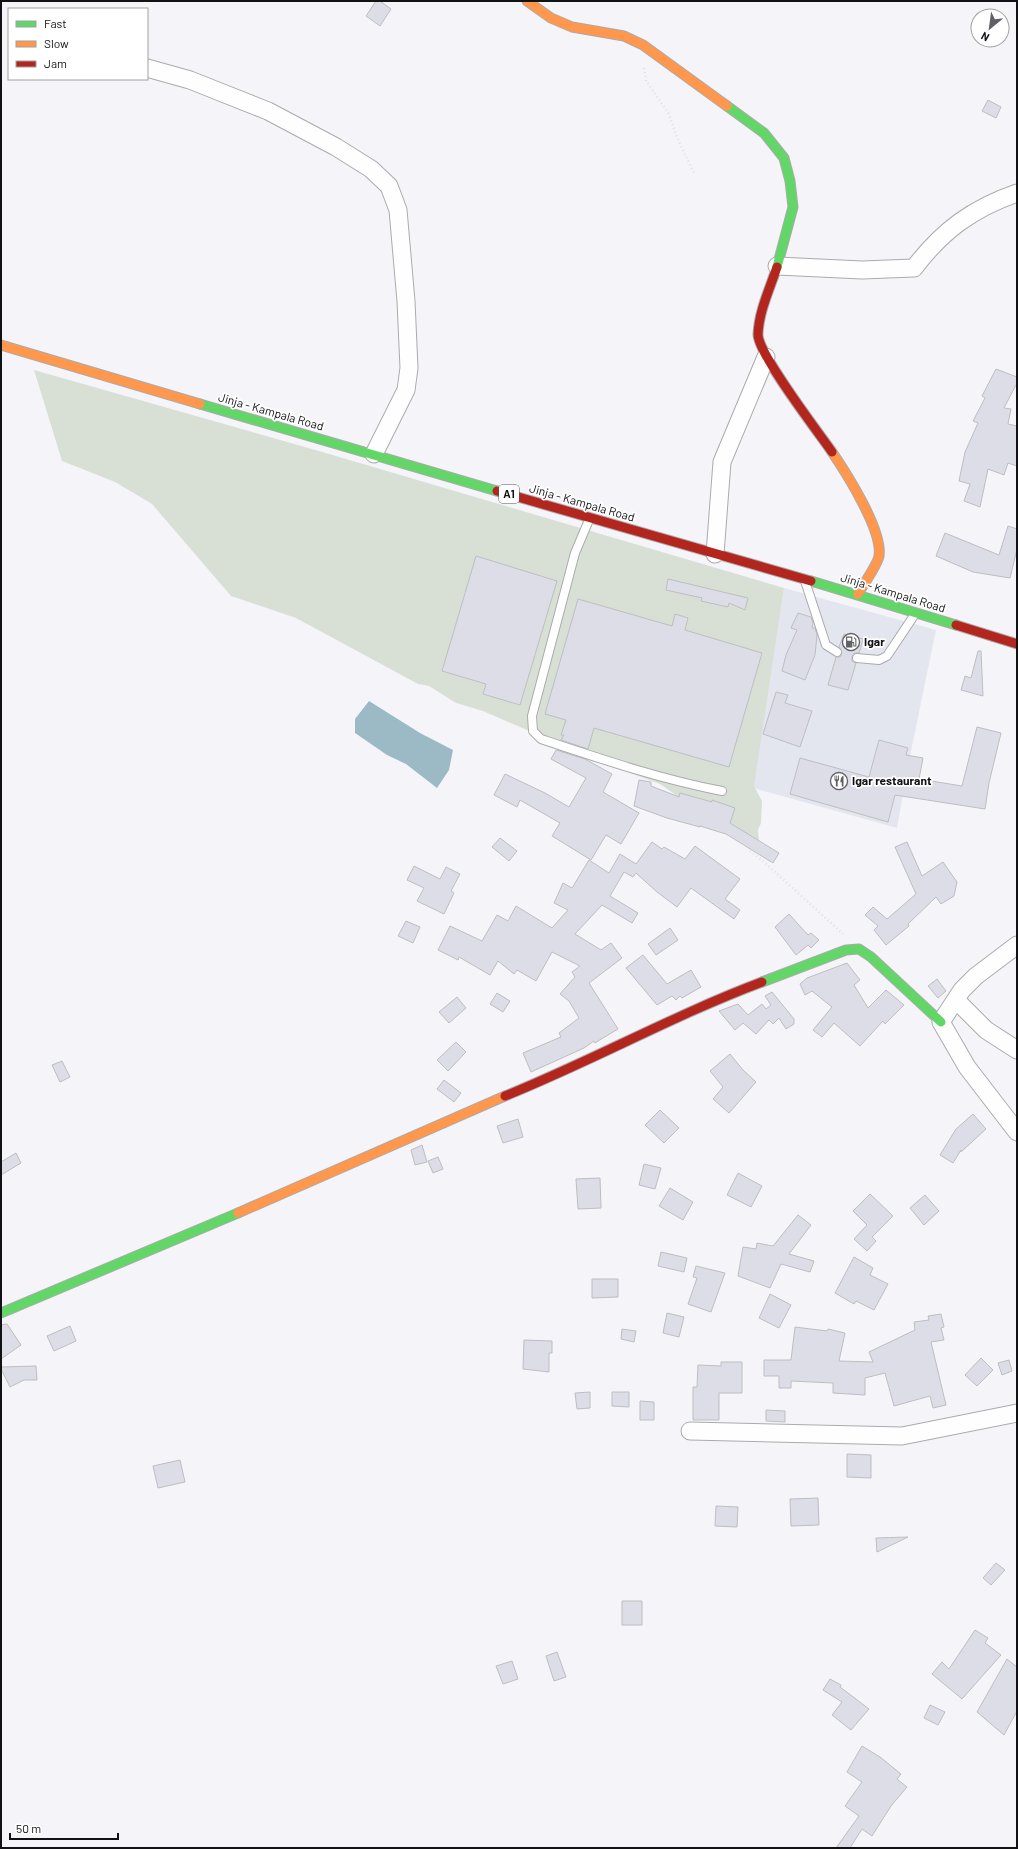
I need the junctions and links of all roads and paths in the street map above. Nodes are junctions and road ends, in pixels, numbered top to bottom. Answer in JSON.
{"nodes":[{"id":1,"x":527,"y":1,"type":"edge"},
{"id":2,"x":644,"y":45,"type":"junction"},
{"id":3,"x":148,"y":68,"type":"edge"},
{"id":4,"x":695,"y":175,"type":"dead end"},
{"id":5,"x":1017,"y":192,"type":"edge"},
{"id":6,"x":777,"y":266,"type":"junction"},
{"id":7,"x":1,"y":345,"type":"edge"},
{"id":8,"x":766,"y":357,"type":"junction"},
{"id":9,"x":374,"y":454,"type":"junction"},
{"id":10,"x":589,"y":518,"type":"junction"},
{"id":11,"x":715,"y":554,"type":"junction"},
{"id":12,"x":804,"y":579,"type":"junction"},
{"id":13,"x":858,"y":594,"type":"junction"},
{"id":14,"x":915,"y":613,"type":"junction"},
{"id":15,"x":1017,"y":644,"type":"edge"},
{"id":16,"x":838,"y":652,"type":"dead end"},
{"id":17,"x":857,"y":658,"type":"dead end"},
{"id":18,"x":722,"y":791,"type":"dead end"},
{"id":19,"x":750,"y":851,"type":"dead end"},
{"id":20,"x":1017,"y":945,"type":"edge"},
{"id":21,"x":859,"y":949,"type":"junction"},
{"id":22,"x":956,"y":1000,"type":"junction"},
{"id":23,"x":941,"y":1022,"type":"junction"},
{"id":24,"x":1017,"y":1050,"type":"edge"},
{"id":25,"x":1017,"y":1132,"type":"edge"},
{"id":26,"x":1,"y":1313,"type":"edge"},
{"id":27,"x":1017,"y":1413,"type":"edge"},
{"id":28,"x":690,"y":1431,"type":"dead end"}],
"edges":[{"from":1,"to":2,"type":"main road"},
{"from":2,"to":4,"type":"path"},
{"from":2,"to":6,"type":"main road"},
{"from":3,"to":9,"type":"street"},
{"from":5,"to":6,"type":"street"},
{"from":6,"to":8,"type":"main road"},
{"from":7,"to":9,"type":"main road","name":"Jinja - Kampala Road","number":"A1"},
{"from":8,"to":11,"type":"street"},
{"from":8,"to":13,"type":"main road"},
{"from":9,"to":10,"type":"main road","name":"Jinja - Kampala Road","number":"A1"},
{"from":10,"to":11,"type":"main road","name":"Jinja - Kampala Road","number":"A1"},
{"from":10,"to":18,"type":"lane"},
{"from":11,"to":12,"type":"main road","name":"Jinja - Kampala Road","number":"A1"},
{"from":12,"to":13,"type":"main road","name":"Jinja - Kampala Road","number":"A1"},
{"from":12,"to":16,"type":"lane"},
{"from":13,"to":14,"type":"main road","name":"Jinja - Kampala Road","number":"A1"},
{"from":14,"to":15,"type":"main road","name":"Jinja - Kampala Road","number":"A1"},
{"from":14,"to":17,"type":"lane"},
{"from":19,"to":21,"type":"path"},
{"from":20,"to":22,"type":"street"},
{"from":21,"to":23,"type":"main road"},
{"from":21,"to":26,"type":"main road"},
{"from":22,"to":23,"type":"street"},
{"from":22,"to":24,"type":"street"},
{"from":23,"to":25,"type":"street"},
{"from":27,"to":28,"type":"street"}]}
